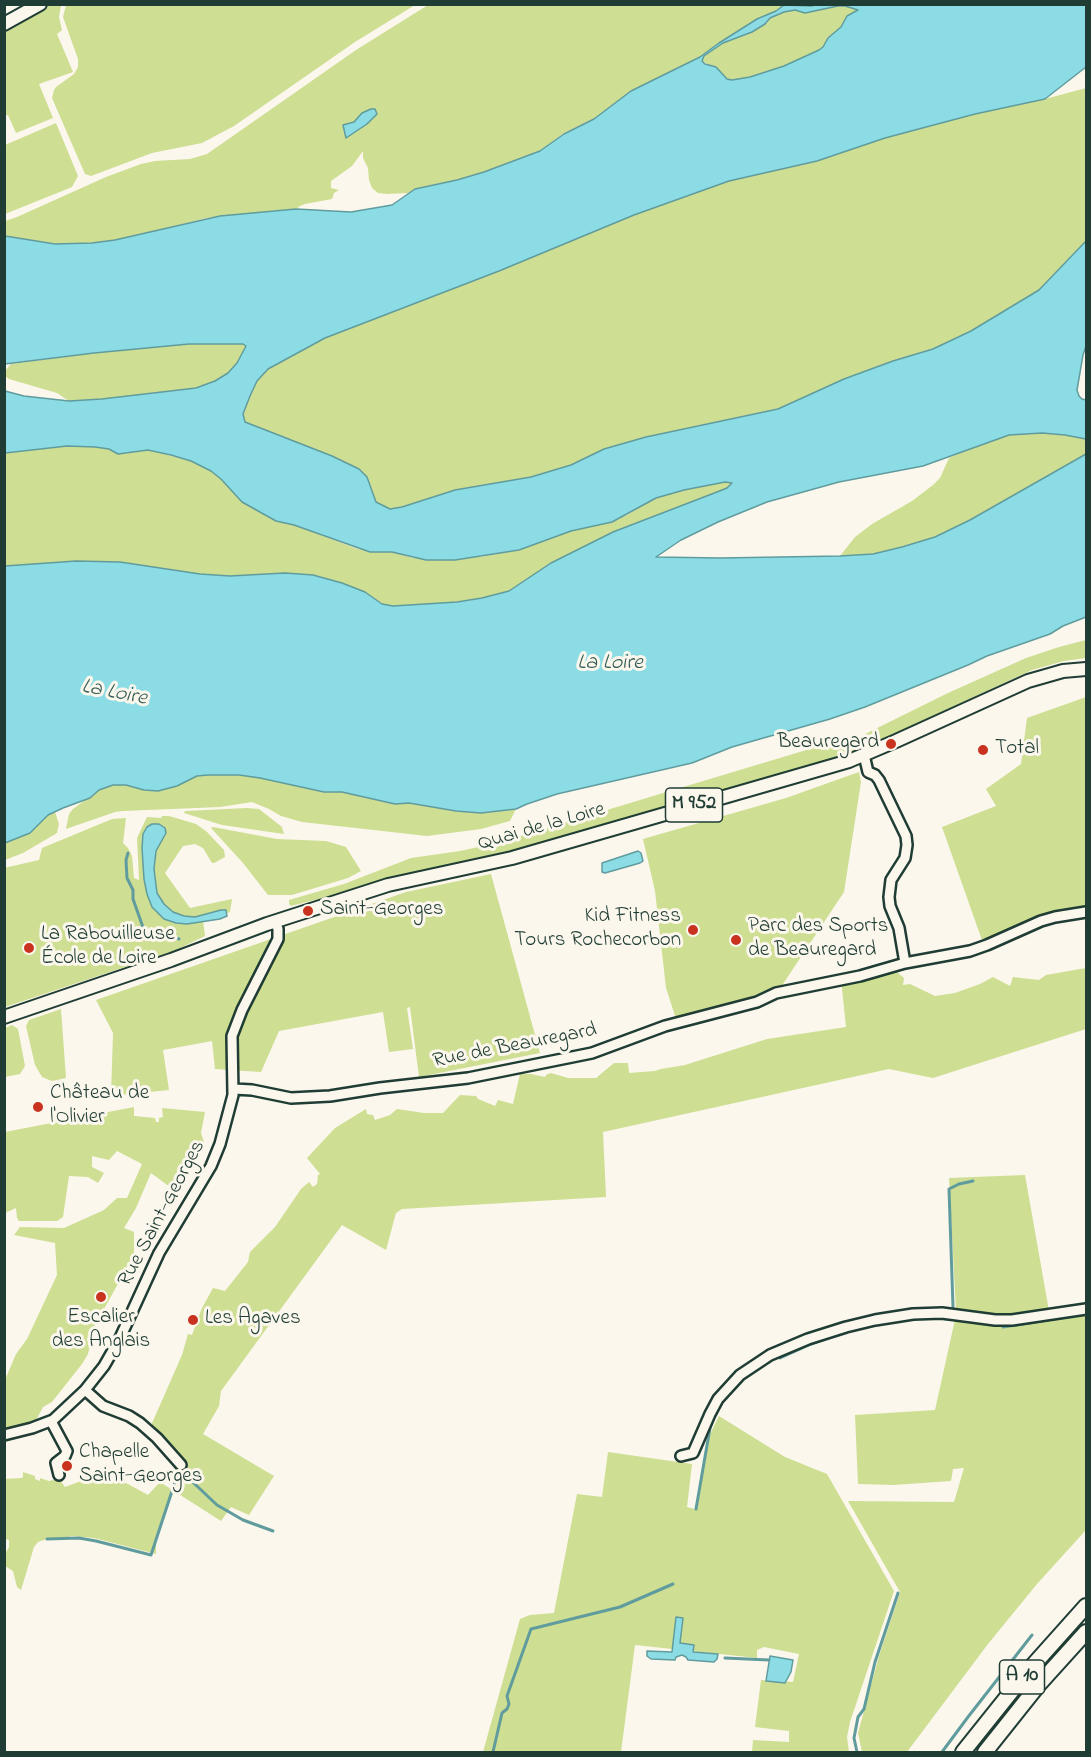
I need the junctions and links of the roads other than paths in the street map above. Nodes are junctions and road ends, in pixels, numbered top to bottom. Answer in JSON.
{"nodes":[{"id":1,"x":40,"y":4,"type":"edge"},
{"id":2,"x":4,"y":24,"type":"edge"},
{"id":3,"x":1086,"y":669,"type":"edge"},
{"id":4,"x":864,"y":755,"type":"junction"},
{"id":5,"x":1086,"y":912,"type":"edge"},
{"id":6,"x":275,"y":921,"type":"junction"},
{"id":7,"x":903,"y":963,"type":"junction"},
{"id":8,"x":4,"y":1017,"type":"edge"},
{"id":9,"x":234,"y":1089,"type":"junction"},
{"id":10,"x":1086,"y":1309,"type":"edge"},
{"id":11,"x":85,"y":1390,"type":"junction"},
{"id":12,"x":51,"y":1421,"type":"junction"},
{"id":13,"x":4,"y":1434,"type":"edge"},
{"id":14,"x":681,"y":1456,"type":"dead end"},
{"id":15,"x":181,"y":1465,"type":"dead end"},
{"id":16,"x":59,"y":1475,"type":"dead end"},
{"id":17,"x":1086,"y":1606,"type":"edge"},
{"id":18,"x":1086,"y":1632,"type":"edge"},
{"id":19,"x":963,"y":1752,"type":"edge"},
{"id":20,"x":985,"y":1752,"type":"edge"}],
"edges":[{"from":1,"to":2,"type":"main road"},
{"from":3,"to":4,"type":"main road","name":"Quai de la Loire","number":"M 952"},
{"from":4,"to":6,"type":"main road","name":"Quai de la Loire","number":"M 952"},
{"from":4,"to":7,"type":"street"},
{"from":5,"to":7,"type":"street","name":"Rue de Beauregard"},
{"from":6,"to":8,"type":"main road","name":"Quai de la Loire","number":"M 952"},
{"from":6,"to":9,"type":"street","name":"Rue Saint-Georges"},
{"from":7,"to":9,"type":"street","name":"Rue de Beauregard"},
{"from":9,"to":11,"type":"street","name":"Rue Saint-Georges"},
{"from":10,"to":14,"type":"street"},
{"from":11,"to":12,"type":"street","name":"Rue Saint-Georges"},
{"from":11,"to":15,"type":"street"},
{"from":12,"to":13,"type":"street","name":"Rue Saint-Georges"},
{"from":12,"to":16,"type":"street"},
{"from":17,"to":19,"type":"highway","number":"A 10"},
{"from":18,"to":20,"type":"highway","number":"A 10"}]}
